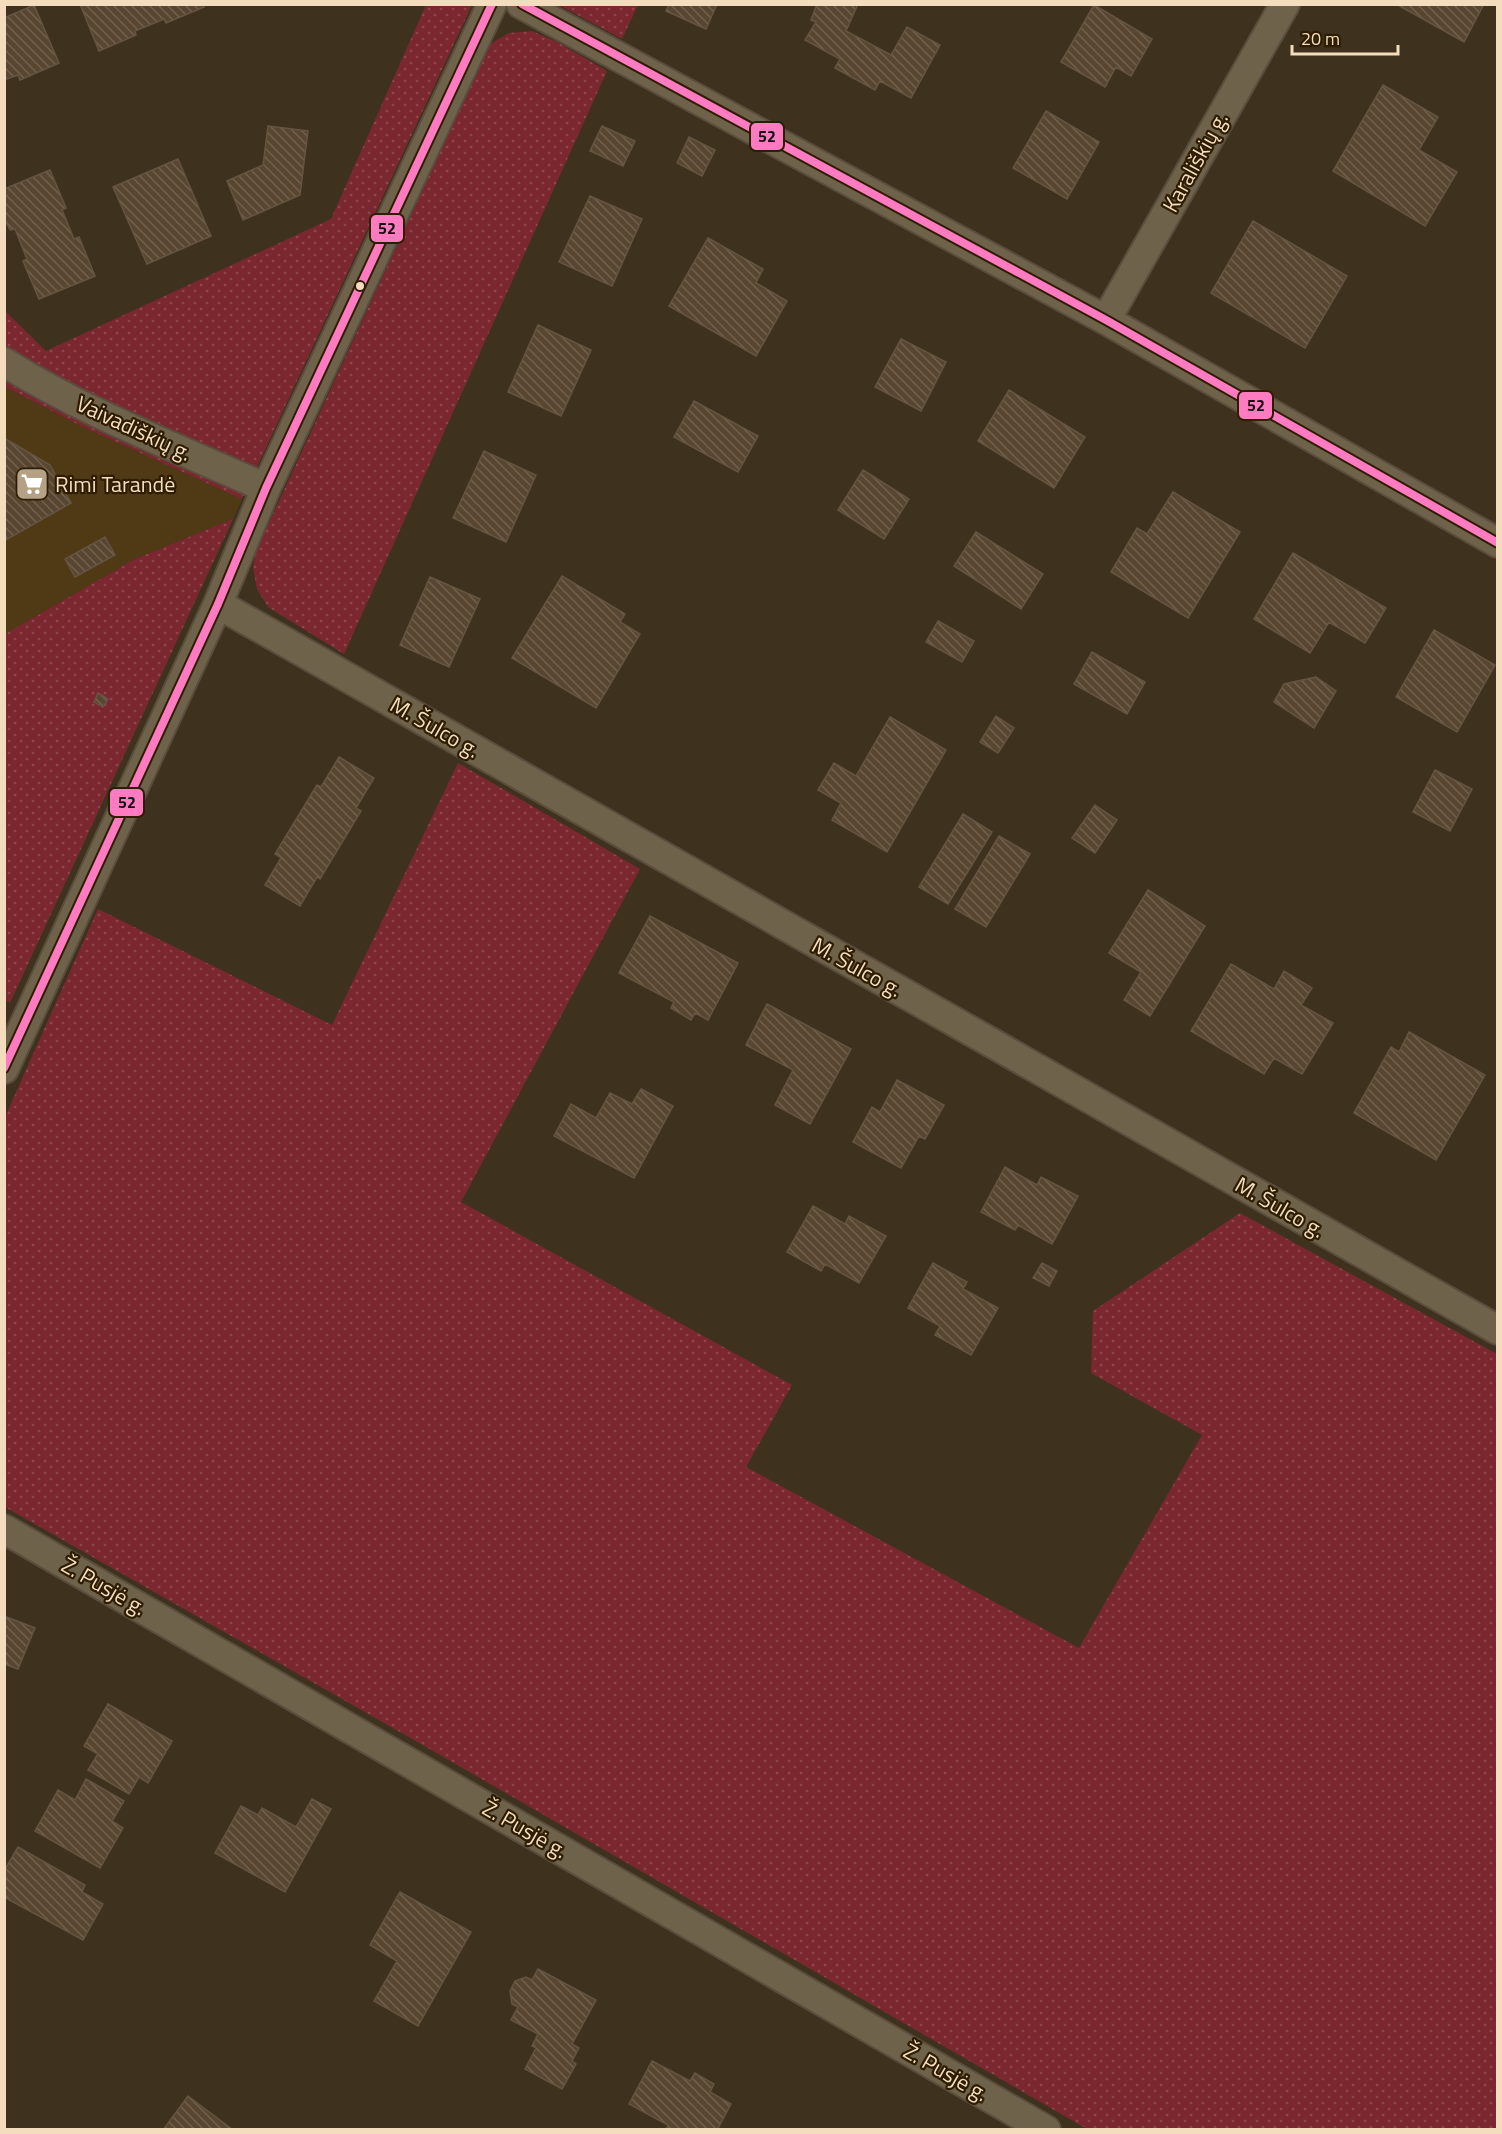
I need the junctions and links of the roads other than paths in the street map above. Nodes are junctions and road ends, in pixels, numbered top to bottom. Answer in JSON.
{"nodes":[{"id":1,"x":492,"y":4,"type":"edge"},
{"id":2,"x":521,"y":4,"type":"edge"},
{"id":3,"x":1285,"y":4,"type":"edge"},
{"id":4,"x":1106,"y":320,"type":"junction"},
{"id":5,"x":4,"y":362,"type":"edge"},
{"id":6,"x":266,"y":488,"type":"junction"},
{"id":7,"x":1497,"y":543,"type":"edge"},
{"id":8,"x":218,"y":604,"type":"junction"},
{"id":9,"x":4,"y":1069,"type":"edge"},
{"id":10,"x":1497,"y":1330,"type":"edge"},
{"id":11,"x":4,"y":1529,"type":"edge"},
{"id":12,"x":1046,"y":2130,"type":"edge"}],
"edges":[{"from":1,"to":6,"type":"street"},
{"from":2,"to":4,"type":"street"},
{"from":3,"to":4,"type":"street","name":"Karališkių g."},
{"from":4,"to":7,"type":"street"},
{"from":5,"to":6,"type":"street","name":"Vaivadiškių g."},
{"from":6,"to":8,"type":"street"},
{"from":8,"to":9,"type":"street"},
{"from":8,"to":10,"type":"street","name":"M. Šulco g."},
{"from":11,"to":12,"type":"street","name":"Ž. Pusjė g."}]}
